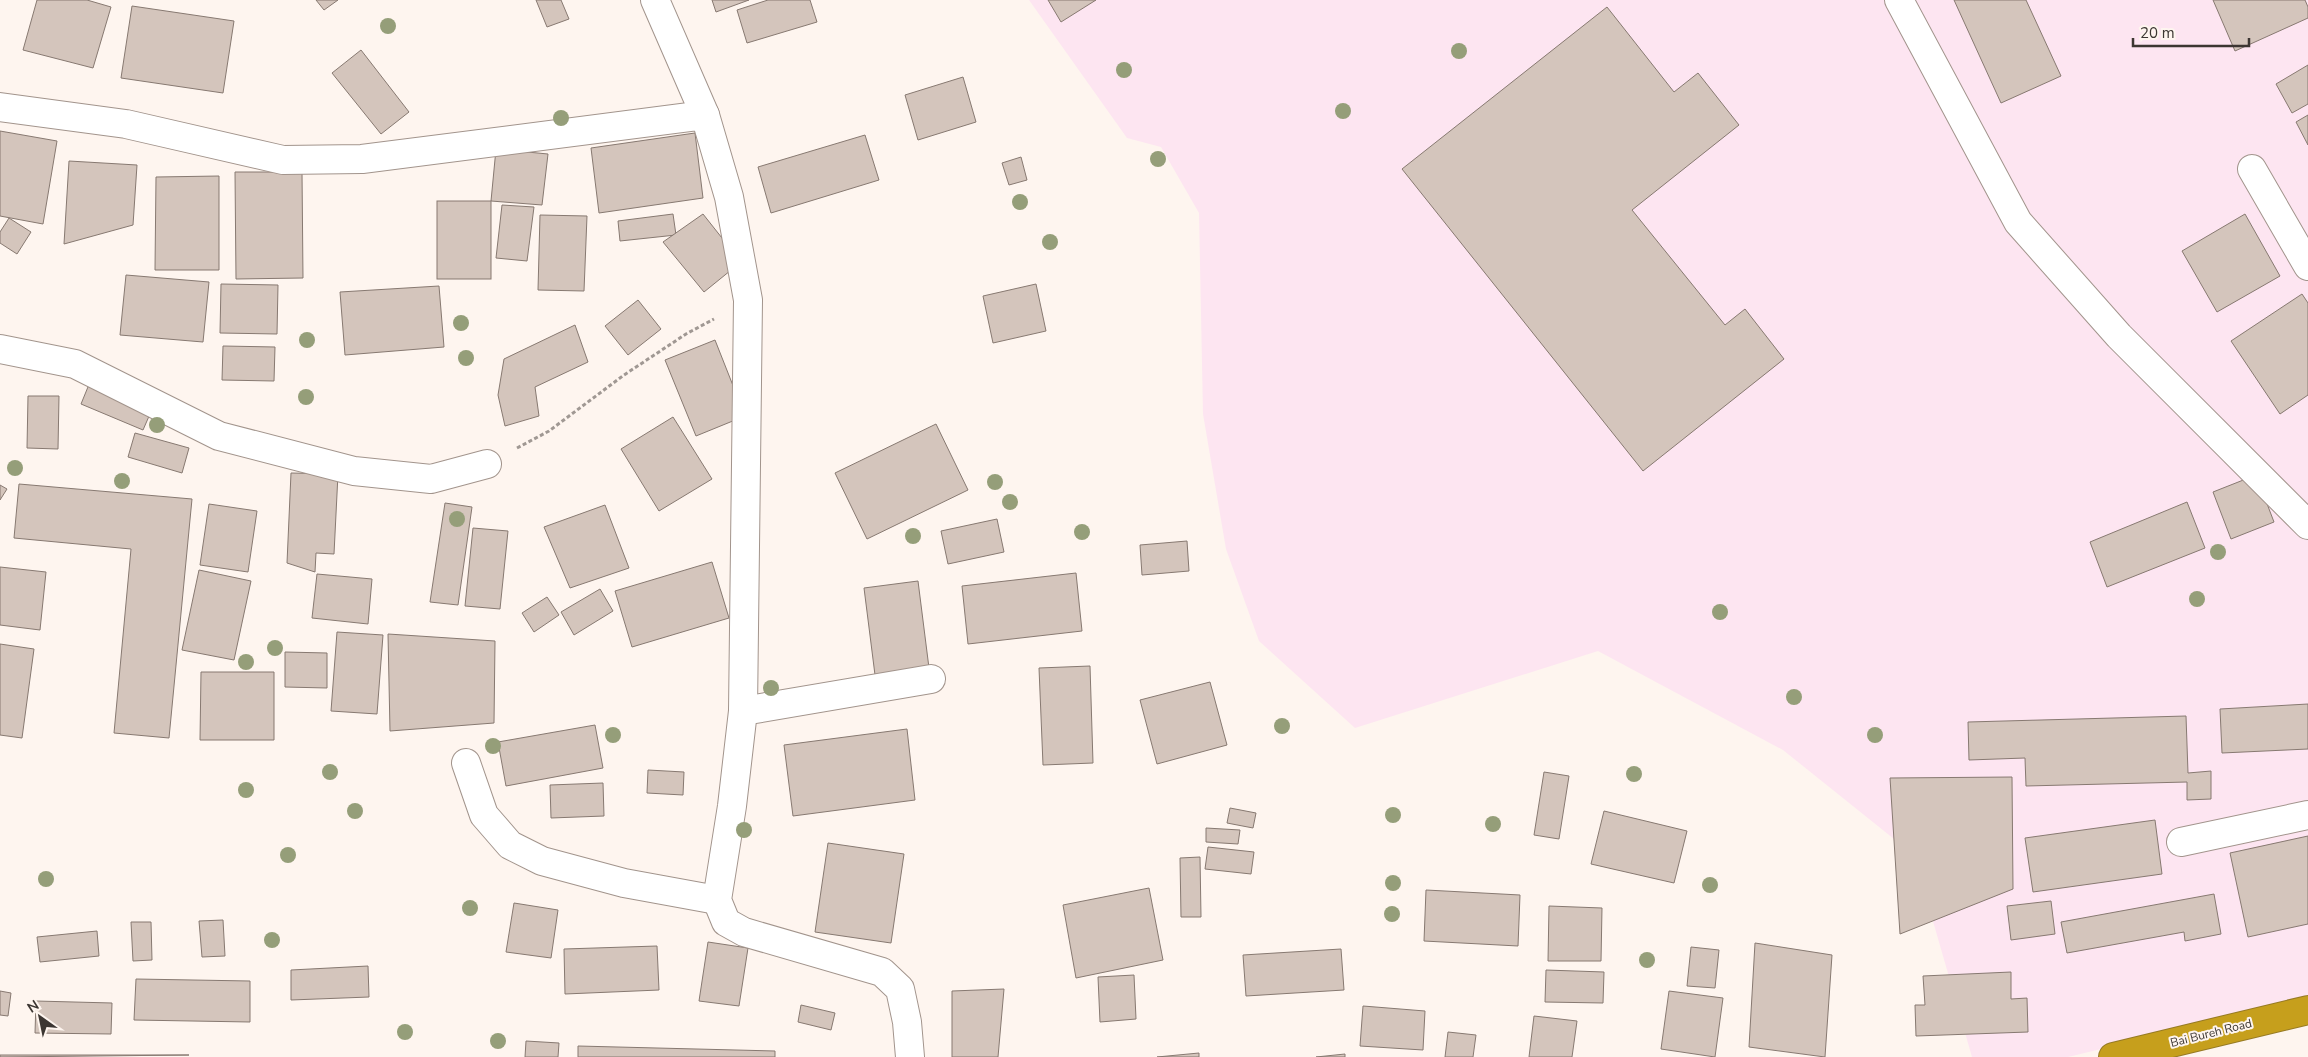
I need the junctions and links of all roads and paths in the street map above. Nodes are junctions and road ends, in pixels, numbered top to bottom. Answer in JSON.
{"nodes":[{"id":1,"x":655,"y":0,"type":"edge"},
{"id":2,"x":1899,"y":0,"type":"edge"},
{"id":3,"x":0,"y":107,"type":"edge"},
{"id":4,"x":704,"y":115,"type":"junction"},
{"id":5,"x":2252,"y":169,"type":"dead end"},
{"id":6,"x":2308,"y":266,"type":"edge"},
{"id":7,"x":748,"y":300,"type":"junction"},
{"id":8,"x":0,"y":349,"type":"edge"},
{"id":9,"x":487,"y":464,"type":"joint"},
{"id":10,"x":2308,"y":525,"type":"edge"},
{"id":11,"x":931,"y":679,"type":"dead end"},
{"id":12,"x":743,"y":711,"type":"junction"},
{"id":13,"x":466,"y":763,"type":"dead end"},
{"id":14,"x":2308,"y":815,"type":"edge"},
{"id":15,"x":2181,"y":842,"type":"dead end"},
{"id":16,"x":717,"y":900,"type":"junction"},
{"id":17,"x":2308,"y":1010,"type":"edge"},
{"id":18,"x":910,"y":1057,"type":"edge"},
{"id":19,"x":2113,"y":1057,"type":"edge"}],
"edges":[{"from":1,"to":4,"type":"street"},
{"from":2,"to":10,"type":"street"},
{"from":3,"to":4,"type":"street"},
{"from":4,"to":7,"type":"street"},
{"from":5,"to":6,"type":"street"},
{"from":7,"to":9,"type":"path"},
{"from":7,"to":12,"type":"street"},
{"from":8,"to":9,"type":"street"},
{"from":11,"to":12,"type":"street"},
{"from":12,"to":16,"type":"street"},
{"from":13,"to":16,"type":"street"},
{"from":14,"to":15,"type":"street"},
{"from":16,"to":18,"type":"street"},
{"from":17,"to":19,"type":"highway","name":"Bai Bureh Road"}]}
